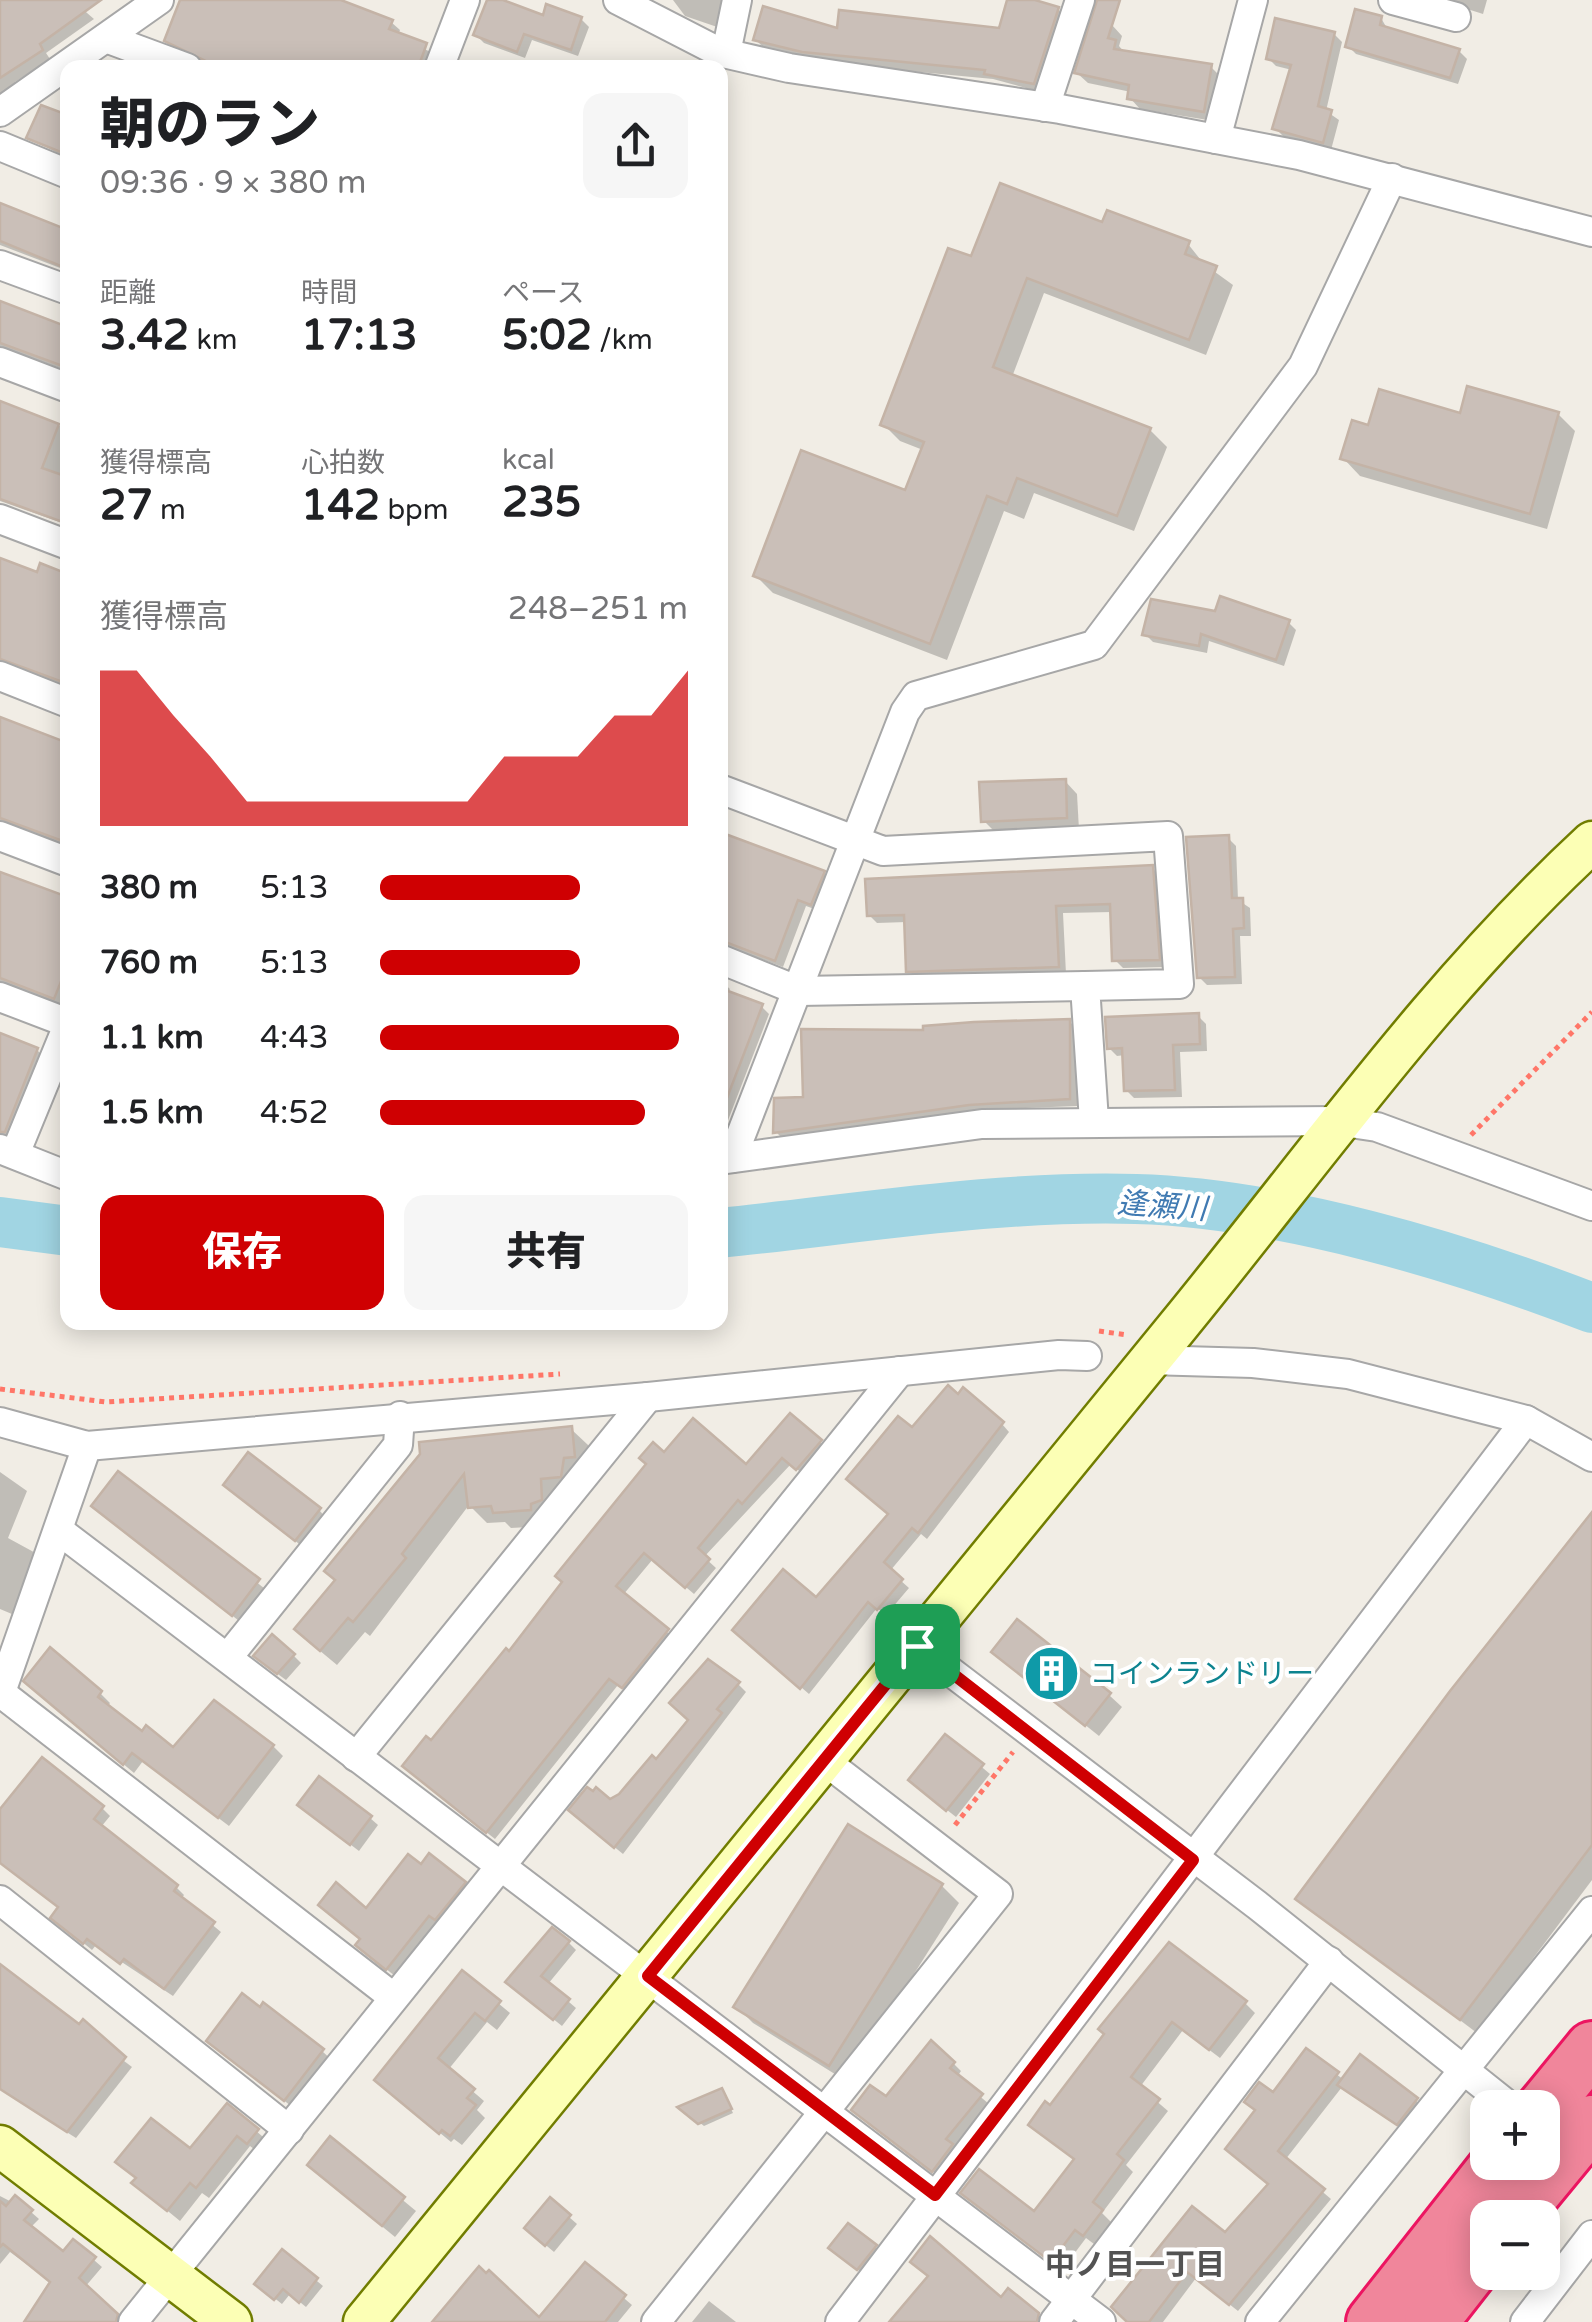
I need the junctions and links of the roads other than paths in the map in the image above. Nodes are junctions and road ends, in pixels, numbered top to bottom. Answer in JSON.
{"nodes":[{"id":1,"x":160,"y":0,"type":"edge"},
{"id":2,"x":466,"y":0,"type":"edge"},
{"id":3,"x":618,"y":0,"type":"edge"},
{"id":4,"x":736,"y":0,"type":"edge"},
{"id":5,"x":1080,"y":0,"type":"edge"},
{"id":6,"x":1253,"y":0,"type":"edge"},
{"id":7,"x":1394,"y":0,"type":"edge"},
{"id":8,"x":1456,"y":17,"type":"dead end"},
{"id":9,"x":106,"y":38,"type":"junction"},
{"id":10,"x":726,"y":53,"type":"junction"},
{"id":11,"x":74,"y":60,"type":"edge"},
{"id":12,"x":165,"y":60,"type":"edge"},
{"id":13,"x":443,"y":60,"type":"edge"},
{"id":14,"x":60,"y":70,"type":"edge"},
{"id":15,"x":1045,"y":107,"type":"junction"},
{"id":16,"x":0,"y":112,"type":"edge"},
{"id":17,"x":1216,"y":139,"type":"junction"},
{"id":18,"x":0,"y":146,"type":"edge"},
{"id":19,"x":60,"y":171,"type":"edge"},
{"id":20,"x":1392,"y":178,"type":"junction"},
{"id":21,"x":1592,"y":232,"type":"edge"},
{"id":22,"x":0,"y":265,"type":"edge"},
{"id":23,"x":60,"y":287,"type":"edge"},
{"id":24,"x":0,"y":362,"type":"edge"},
{"id":25,"x":60,"y":385,"type":"edge"},
{"id":26,"x":0,"y":519,"type":"edge"},
{"id":27,"x":60,"y":542,"type":"edge"},
{"id":28,"x":0,"y":676,"type":"edge"},
{"id":29,"x":60,"y":699,"type":"edge"},
{"id":30,"x":728,"y":792,"type":"edge"},
{"id":31,"x":0,"y":836,"type":"edge"},
{"id":32,"x":854,"y":842,"type":"junction"},
{"id":33,"x":1592,"y":842,"type":"edge"},
{"id":34,"x":60,"y":859,"type":"edge"},
{"id":35,"x":728,"y":962,"type":"edge"},
{"id":36,"x":1085,"y":986,"type":"junction"},
{"id":37,"x":798,"y":991,"type":"junction"},
{"id":38,"x":0,"y":997,"type":"edge"},
{"id":39,"x":60,"y":1021,"type":"edge"},
{"id":40,"x":60,"y":1041,"type":"edge"},
{"id":41,"x":1094,"y":1121,"type":"junction"},
{"id":42,"x":1332,"y":1129,"type":"junction"},
{"id":43,"x":7,"y":1152,"type":"edge"},
{"id":44,"x":728,"y":1154,"type":"edge"},
{"id":45,"x":728,"y":1159,"type":"edge"},
{"id":46,"x":60,"y":1173,"type":"edge"},
{"id":47,"x":1592,"y":1206,"type":"edge"},
{"id":48,"x":1089,"y":1343,"type":"road end"},
{"id":49,"x":1138,"y":1348,"type":"junction"},
{"id":50,"x":900,"y":1371,"type":"junction"},
{"id":51,"x":648,"y":1396,"type":"junction"},
{"id":52,"x":400,"y":1416,"type":"junction"},
{"id":53,"x":1526,"y":1420,"type":"junction"},
{"id":54,"x":0,"y":1422,"type":"edge"},
{"id":55,"x":87,"y":1446,"type":"junction"},
{"id":56,"x":1592,"y":1456,"type":"edge"},
{"id":57,"x":60,"y":1532,"type":"junction"},
{"id":58,"x":917,"y":1646,"type":"junction"},
{"id":59,"x":228,"y":1657,"type":"junction"},
{"id":60,"x":0,"y":1694,"type":"edge"},
{"id":61,"x":356,"y":1757,"type":"junction"},
{"id":62,"x":825,"y":1760,"type":"junction"},
{"id":63,"x":1193,"y":1860,"type":"junction"},
{"id":64,"x":503,"y":1866,"type":"junction"},
{"id":65,"x":0,"y":1900,"type":"edge"},
{"id":66,"x":1592,"y":1911,"type":"edge"},
{"id":67,"x":1329,"y":1961,"type":"junction"},
{"id":68,"x":648,"y":1976,"type":"junction"},
{"id":69,"x":393,"y":1997,"type":"junction"},
{"id":70,"x":1592,"y":2048,"type":"edge"},
{"id":71,"x":1466,"y":2067,"type":"junction"},
{"id":72,"x":1501,"y":2090,"type":"edge"},
{"id":73,"x":1542,"y":2090,"type":"edge"},
{"id":74,"x":822,"y":2112,"type":"junction"},
{"id":75,"x":1592,"y":2122,"type":"edge"},
{"id":76,"x":289,"y":2130,"type":"junction"},
{"id":77,"x":0,"y":2146,"type":"edge"},
{"id":78,"x":1485,"y":2180,"type":"edge"},
{"id":79,"x":935,"y":2195,"type":"junction"},
{"id":80,"x":1528,"y":2200,"type":"edge"},
{"id":81,"x":1592,"y":2234,"type":"edge"},
{"id":82,"x":1470,"y":2272,"type":"edge"},
{"id":83,"x":170,"y":2276,"type":"junction"},
{"id":84,"x":1071,"y":2299,"type":"junction"},
{"id":85,"x":133,"y":2322,"type":"edge"},
{"id":86,"x":231,"y":2322,"type":"edge"},
{"id":87,"x":364,"y":2322,"type":"edge"},
{"id":88,"x":656,"y":2322,"type":"edge"},
{"id":89,"x":840,"y":2322,"type":"edge"},
{"id":90,"x":1054,"y":2322,"type":"edge"},
{"id":91,"x":1101,"y":2322,"type":"edge"},
{"id":92,"x":1260,"y":2322,"type":"edge"},
{"id":93,"x":1372,"y":2322,"type":"edge"},
{"id":94,"x":1431,"y":2322,"type":"edge"},
{"id":95,"x":1525,"y":2322,"type":"edge"}],
"edges":[{"from":1,"to":9,"type":"street"},
{"from":2,"to":13,"type":"street"},
{"from":3,"to":10,"type":"street"},
{"from":4,"to":10,"type":"street"},
{"from":5,"to":15,"type":"street"},
{"from":6,"to":17,"type":"street"},
{"from":7,"to":8,"type":"street"},
{"from":9,"to":11,"type":"street"},
{"from":9,"to":12,"type":"street"},
{"from":10,"to":15,"type":"street"},
{"from":14,"to":16,"type":"street"},
{"from":15,"to":17,"type":"street"},
{"from":17,"to":20,"type":"street"},
{"from":18,"to":19,"type":"street"},
{"from":20,"to":21,"type":"street"},
{"from":20,"to":32,"type":"street"},
{"from":22,"to":23,"type":"street"},
{"from":24,"to":25,"type":"street"},
{"from":26,"to":27,"type":"street"},
{"from":28,"to":29,"type":"street"},
{"from":30,"to":32,"type":"street"},
{"from":31,"to":34,"type":"street"},
{"from":32,"to":36,"type":"street"},
{"from":32,"to":37,"type":"street"},
{"from":33,"to":42,"type":"street"},
{"from":35,"to":37,"type":"street"},
{"from":36,"to":37,"type":"street"},
{"from":36,"to":41,"type":"street"},
{"from":37,"to":44,"type":"street"},
{"from":38,"to":39,"type":"street"},
{"from":40,"to":43,"type":"street"},
{"from":41,"to":42,"type":"street"},
{"from":41,"to":45,"type":"street"},
{"from":42,"to":47,"type":"street"},
{"from":42,"to":49,"type":"street"},
{"from":43,"to":46,"type":"street"},
{"from":48,"to":50,"type":"street"},
{"from":49,"to":53,"type":"street"},
{"from":49,"to":58,"type":"street"},
{"from":50,"to":51,"type":"street"},
{"from":50,"to":64,"type":"street"},
{"from":51,"to":52,"type":"street"},
{"from":51,"to":61,"type":"street"},
{"from":52,"to":55,"type":"street"},
{"from":52,"to":59,"type":"street"},
{"from":53,"to":56,"type":"street"},
{"from":53,"to":63,"type":"street"},
{"from":54,"to":55,"type":"street"},
{"from":55,"to":57,"type":"street"},
{"from":57,"to":59,"type":"street"},
{"from":57,"to":60,"type":"street"},
{"from":58,"to":62,"type":"street"},
{"from":58,"to":63,"type":"street"},
{"from":59,"to":61,"type":"street"},
{"from":60,"to":69,"type":"street"},
{"from":61,"to":64,"type":"street"},
{"from":62,"to":68,"type":"street"},
{"from":62,"to":74,"type":"street"},
{"from":63,"to":67,"type":"street"},
{"from":63,"to":79,"type":"street"},
{"from":64,"to":68,"type":"street"},
{"from":64,"to":69,"type":"street"},
{"from":65,"to":76,"type":"street"},
{"from":66,"to":71,"type":"street"},
{"from":67,"to":71,"type":"street"},
{"from":67,"to":84,"type":"street"},
{"from":68,"to":74,"type":"street"},
{"from":68,"to":87,"type":"street"},
{"from":69,"to":76,"type":"street"},
{"from":70,"to":73,"type":"highway"},
{"from":71,"to":72,"type":"street"},
{"from":71,"to":92,"type":"street"},
{"from":74,"to":79,"type":"street"},
{"from":74,"to":88,"type":"street"},
{"from":75,"to":80,"type":"highway"},
{"from":76,"to":83,"type":"street"},
{"from":77,"to":83,"type":"street"},
{"from":78,"to":93,"type":"highway"},
{"from":79,"to":84,"type":"street"},
{"from":79,"to":89,"type":"street"},
{"from":81,"to":95,"type":"street"},
{"from":82,"to":94,"type":"highway"},
{"from":83,"to":85,"type":"street"},
{"from":83,"to":86,"type":"street"},
{"from":84,"to":90,"type":"street"},
{"from":84,"to":91,"type":"street"}]}
